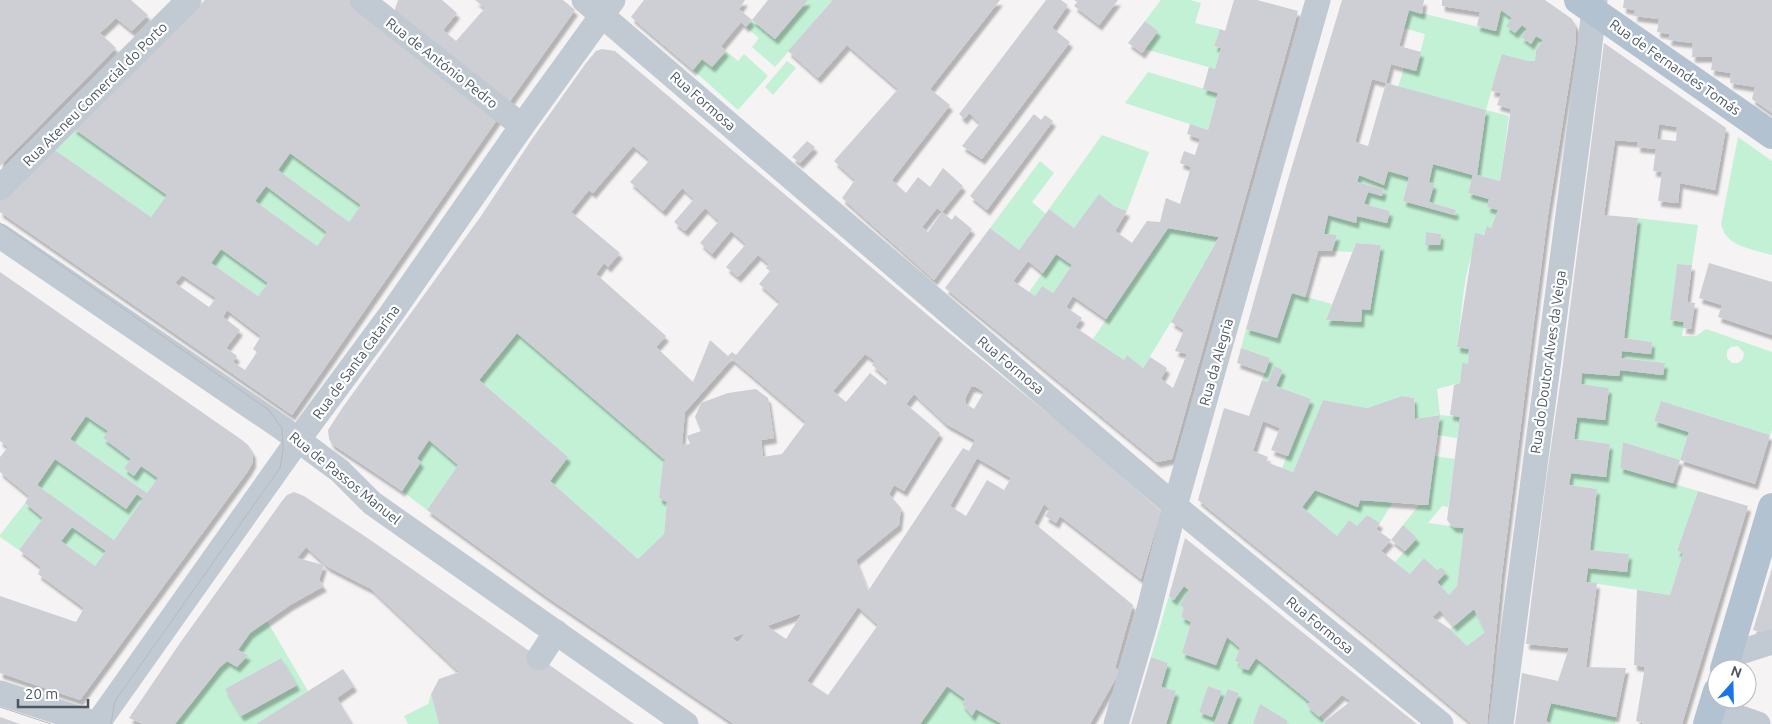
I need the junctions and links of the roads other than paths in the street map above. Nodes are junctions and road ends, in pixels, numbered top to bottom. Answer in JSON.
{"nodes":[{"id":1,"x":189,"y":0,"type":"edge"},
{"id":2,"x":362,"y":0,"type":"edge"},
{"id":3,"x":1318,"y":0,"type":"edge"},
{"id":4,"x":1589,"y":4,"type":"edge"},
{"id":5,"x":600,"y":5,"type":"edge"},
{"id":6,"x":522,"y":126,"type":"junction"},
{"id":7,"x":1772,"y":134,"type":"edge"},
{"id":8,"x":0,"y":188,"type":"edge"},
{"id":9,"x":0,"y":236,"type":"edge"},
{"id":10,"x":298,"y":440,"type":"junction"},
{"id":11,"x":1175,"y":506,"type":"junction"},
{"id":12,"x":1772,"y":507,"type":"edge"},
{"id":13,"x":556,"y":632,"type":"junction"},
{"id":14,"x":1772,"y":642,"type":"edge"},
{"id":15,"x":539,"y":658,"type":"dead end"},
{"id":16,"x":1727,"y":659,"type":"edge"},
{"id":17,"x":1733,"y":659,"type":"edge"},
{"id":18,"x":0,"y":693,"type":"edge"},
{"id":19,"x":1715,"y":709,"type":"edge"},
{"id":20,"x":96,"y":724,"type":"edge"},
{"id":21,"x":100,"y":724,"type":"edge"},
{"id":22,"x":686,"y":724,"type":"edge"},
{"id":23,"x":1116,"y":724,"type":"edge"},
{"id":24,"x":1441,"y":724,"type":"edge"},
{"id":25,"x":1501,"y":724,"type":"edge"},
{"id":26,"x":1758,"y":724,"type":"edge"}],
"edges":[{"from":1,"to":8,"type":"street","name":"Rua Ateneu Comercial do Porto"},
{"from":2,"to":6,"type":"street","name":"Rua de António Pedro"},
{"from":3,"to":11,"type":"street","name":"Rua da Alegria"},
{"from":4,"to":7,"type":"main road","name":"Rua de Fernandes Tomás"},
{"from":4,"to":25,"type":"street","name":"Rua do Doutor Alves da Veiga"},
{"from":5,"to":6,"type":"street","name":"Rua de Santa Catarina"},
{"from":5,"to":11,"type":"street","name":"Rua Formosa"},
{"from":6,"to":10,"type":"street","name":"Rua de Santa Catarina"},
{"from":9,"to":10,"type":"street","name":"Rua de Passos Manuel"},
{"from":10,"to":13,"type":"street","name":"Rua de Passos Manuel"},
{"from":10,"to":21,"type":"street","name":"Rua de Santa Catarina"},
{"from":11,"to":23,"type":"street","name":"Rua da Alegria"},
{"from":11,"to":24,"type":"street","name":"Rua Formosa"},
{"from":12,"to":16,"type":"main road"},
{"from":13,"to":15,"type":"street"},
{"from":13,"to":22,"type":"street","name":"Rua de Passos Manuel"},
{"from":14,"to":17,"type":"street"},
{"from":18,"to":20,"type":"street"},
{"from":19,"to":26,"type":"street"}]}
